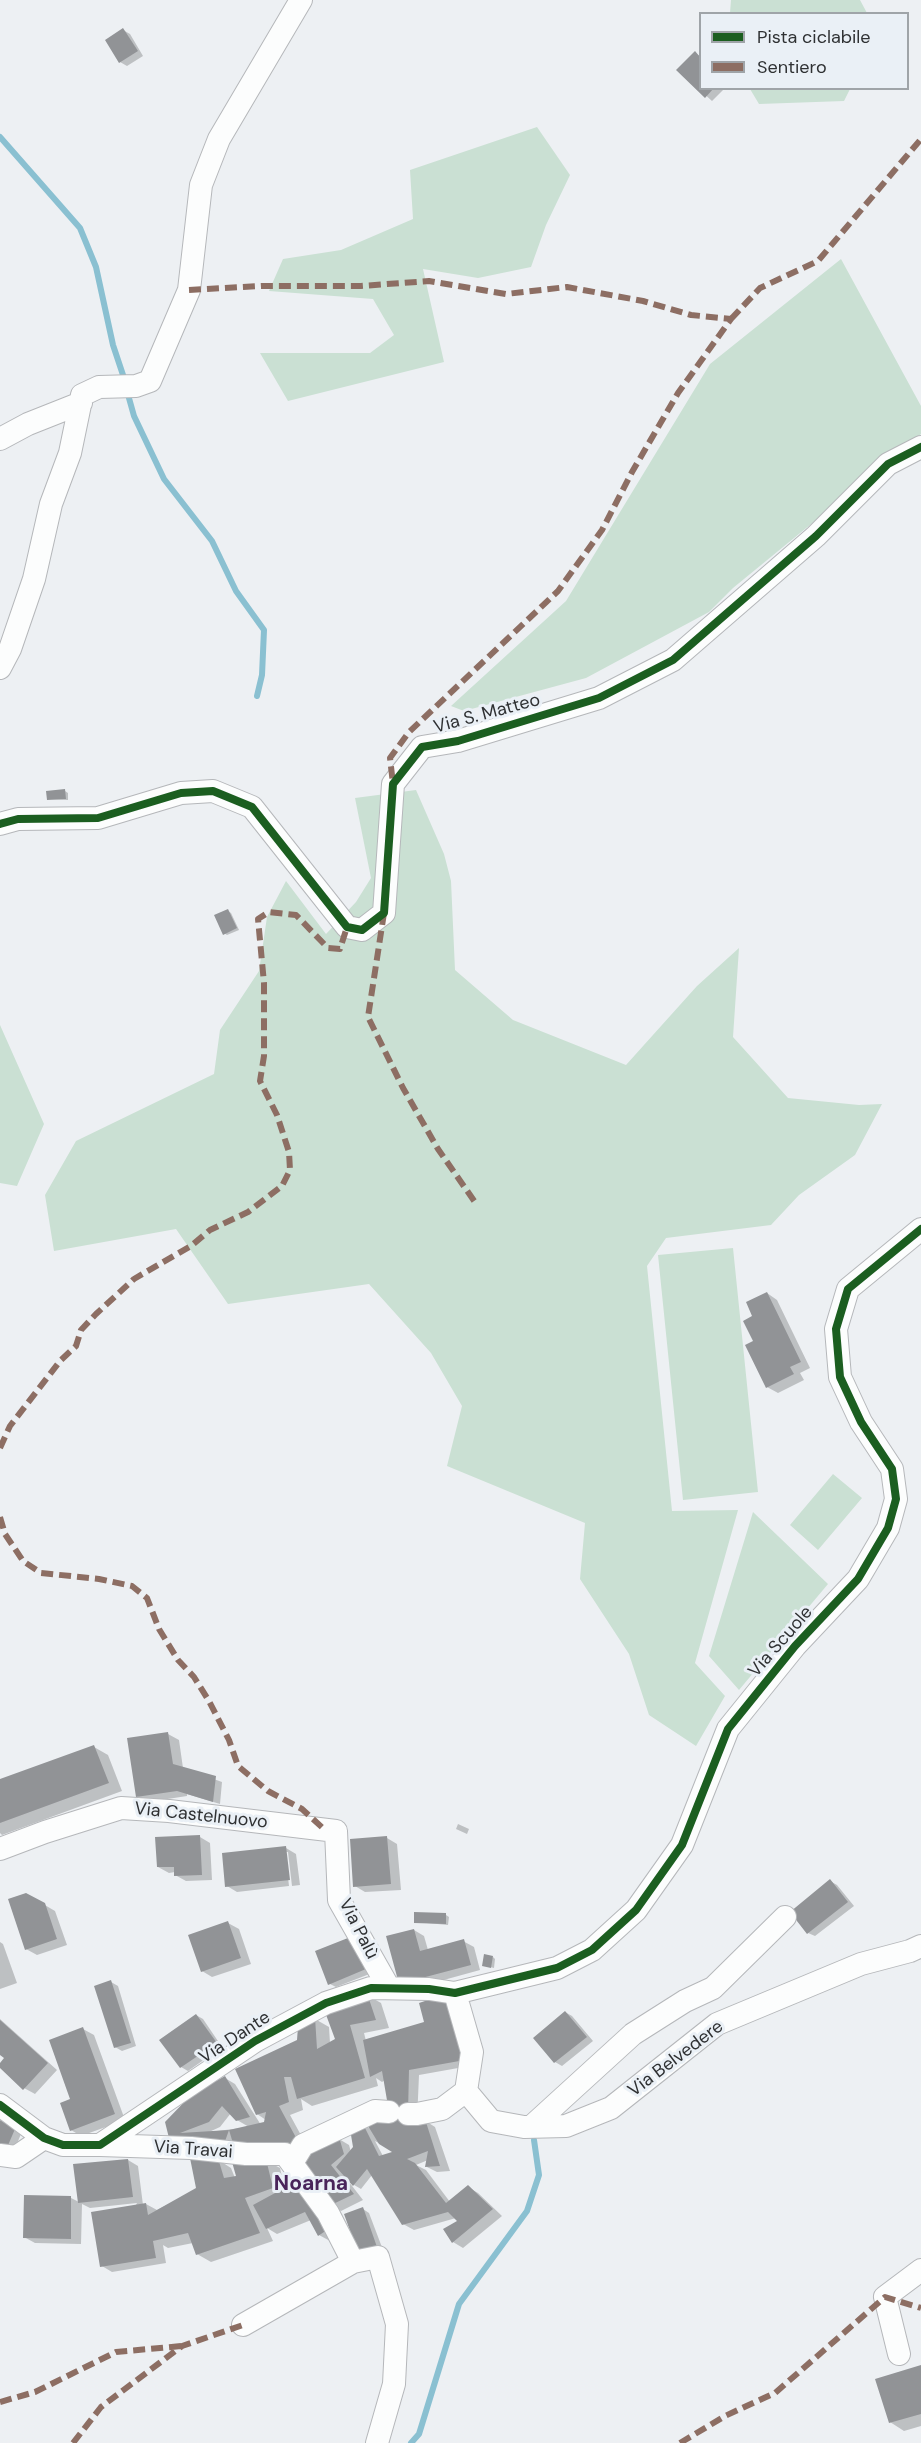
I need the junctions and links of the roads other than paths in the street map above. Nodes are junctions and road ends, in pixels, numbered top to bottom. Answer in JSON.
{"nodes":[{"id":1,"x":301,"y":0,"type":"edge"},
{"id":2,"x":81,"y":403,"type":"junction"},
{"id":3,"x":0,"y":439,"type":"edge"},
{"id":4,"x":921,"y":447,"type":"edge"},
{"id":5,"x":0,"y":668,"type":"edge"},
{"id":6,"x":0,"y":824,"type":"edge"},
{"id":7,"x":921,"y":1229,"type":"edge"},
{"id":8,"x":336,"y":1831,"type":"joint"},
{"id":9,"x":0,"y":1849,"type":"edge"},
{"id":10,"x":785,"y":1917,"type":"dead end"},
{"id":11,"x":921,"y":1946,"type":"edge"},
{"id":12,"x":389,"y":1988,"type":"junction"},
{"id":13,"x":455,"y":1993,"type":"junction"},
{"id":14,"x":466,"y":2091,"type":"junction"},
{"id":15,"x":0,"y":2105,"type":"edge"},
{"id":16,"x":531,"y":2127,"type":"junction"},
{"id":17,"x":45,"y":2138,"type":"junction"},
{"id":18,"x":100,"y":2145,"type":"junction"},
{"id":19,"x":0,"y":2155,"type":"edge"},
{"id":20,"x":288,"y":2158,"type":"junction"},
{"id":21,"x":353,"y":2262,"type":"junction"},
{"id":22,"x":921,"y":2270,"type":"edge"},
{"id":23,"x":243,"y":2325,"type":"dead end"},
{"id":24,"x":899,"y":2354,"type":"dead end"},
{"id":25,"x":376,"y":2443,"type":"edge"}],
"edges":[{"from":1,"to":2,"type":"street"},
{"from":2,"to":3,"type":"street"},
{"from":2,"to":5,"type":"street"},
{"from":4,"to":6,"type":"street","name":"Via S. Matteo"},
{"from":7,"to":13,"type":"street","name":"Via Scuole"},
{"from":8,"to":9,"type":"street","name":"Via Castelnuovo"},
{"from":8,"to":12,"type":"street","name":"Via Palù"},
{"from":10,"to":16,"type":"street","name":"Via Belvedere"},
{"from":11,"to":16,"type":"street","name":"Via Belvedere"},
{"from":12,"to":13,"type":"street","name":"Via Dante"},
{"from":12,"to":18,"type":"street","name":"Via Dante"},
{"from":13,"to":14,"type":"street"},
{"from":14,"to":16,"type":"street","name":"Via Belvedere"},
{"from":14,"to":20,"type":"street"},
{"from":15,"to":17,"type":"street"},
{"from":17,"to":18,"type":"street"},
{"from":17,"to":19,"type":"street"},
{"from":18,"to":20,"type":"street","name":"Via Travai"},
{"from":20,"to":21,"type":"street"},
{"from":21,"to":23,"type":"street"},
{"from":21,"to":25,"type":"street"},
{"from":22,"to":24,"type":"street"}]}
